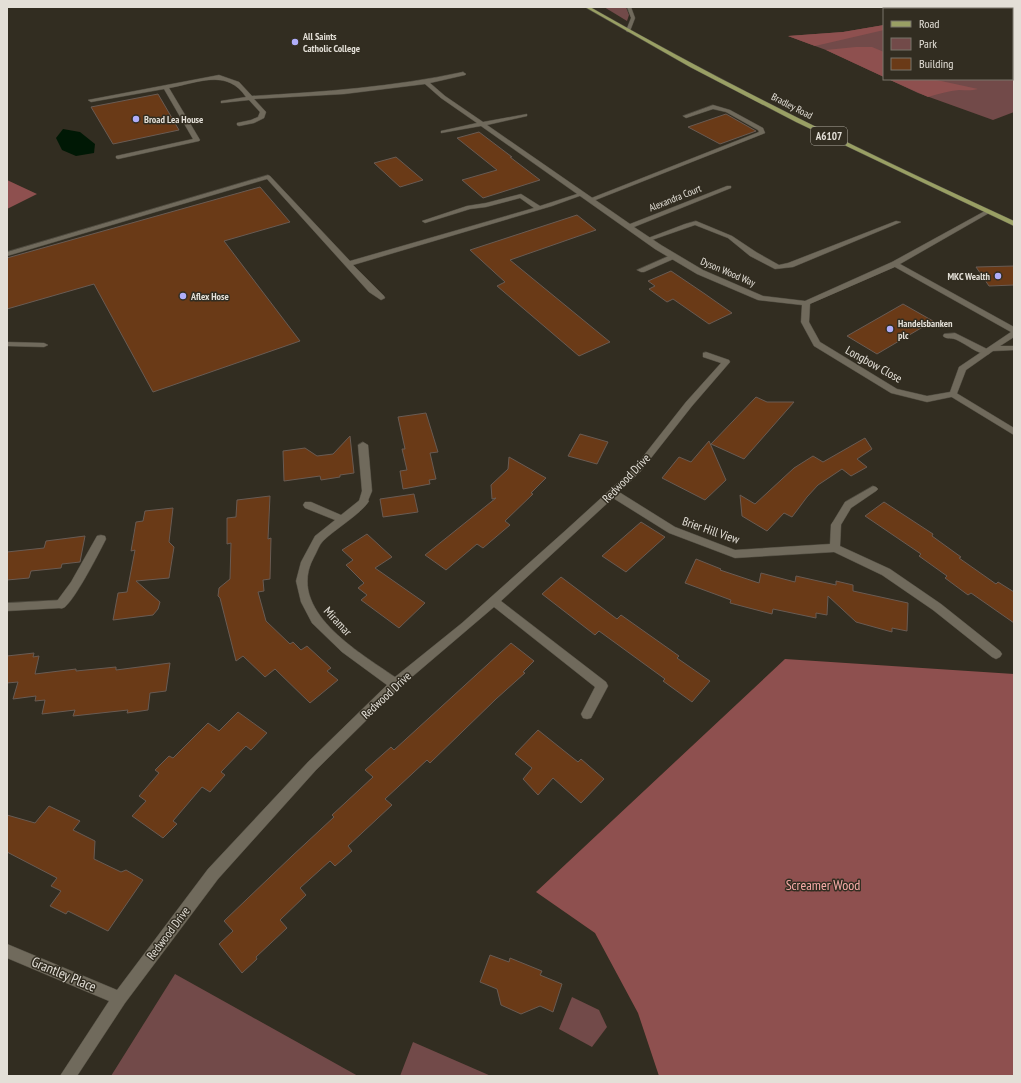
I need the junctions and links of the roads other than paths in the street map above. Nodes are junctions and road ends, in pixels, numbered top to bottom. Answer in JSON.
{"nodes":[{"id":1,"x":587,"y":7,"type":"edge"},
{"id":2,"x":629,"y":7,"type":"edge"},
{"id":3,"x":628,"y":31,"type":"junction"},
{"id":4,"x":463,"y":74,"type":"dead end"},
{"id":5,"x":426,"y":82,"type":"junction"},
{"id":6,"x":165,"y":86,"type":"junction"},
{"id":7,"x":250,"y":98,"type":"junction"},
{"id":8,"x":91,"y":100,"type":"dead end"},
{"id":9,"x":223,"y":102,"type":"dead end"},
{"id":10,"x":525,"y":115,"type":"dead end"},
{"id":11,"x":686,"y":116,"type":"dead end"},
{"id":12,"x":239,"y":124,"type":"dead end"},
{"id":13,"x":482,"y":124,"type":"junction"},
{"id":14,"x":443,"y":132,"type":"dead end"},
{"id":15,"x":118,"y":157,"type":"dead end"},
{"id":16,"x":729,"y":187,"type":"dead end"},
{"id":17,"x":582,"y":194,"type":"junction"},
{"id":18,"x":591,"y":200,"type":"junction"},
{"id":19,"x":538,"y":208,"type":"junction"},
{"id":20,"x":988,"y":212,"type":"junction"},
{"id":21,"x":425,"y":221,"type":"dead end"},
{"id":22,"x":898,"y":222,"type":"dead end"},
{"id":23,"x":1014,"y":224,"type":"edge"},
{"id":24,"x":629,"y":227,"type":"junction"},
{"id":25,"x":647,"y":240,"type":"junction"},
{"id":26,"x":7,"y":254,"type":"edge"},
{"id":27,"x":674,"y":257,"type":"junction"},
{"id":28,"x":349,"y":264,"type":"junction"},
{"id":29,"x":895,"y":264,"type":"junction"},
{"id":30,"x":641,"y":270,"type":"dead end"},
{"id":31,"x":381,"y":298,"type":"dead end"},
{"id":32,"x":806,"y":303,"type":"junction"},
{"id":33,"x":1014,"y":332,"type":"edge"},
{"id":34,"x":947,"y":336,"type":"dead end"},
{"id":35,"x":7,"y":344,"type":"edge"},
{"id":36,"x":44,"y":345,"type":"dead end"},
{"id":37,"x":1014,"y":348,"type":"edge"},
{"id":38,"x":988,"y":350,"type":"junction"},
{"id":39,"x":706,"y":355,"type":"dead end"},
{"id":40,"x":953,"y":394,"type":"junction"},
{"id":41,"x":1014,"y":432,"type":"edge"},
{"id":42,"x":363,"y":445,"type":"dead end"},
{"id":43,"x":873,"y":489,"type":"dead end"},
{"id":44,"x":613,"y":493,"type":"junction"},
{"id":45,"x":308,"y":504,"type":"dead end"},
{"id":46,"x":342,"y":519,"type":"junction"},
{"id":47,"x":101,"y":539,"type":"dead end"},
{"id":48,"x":835,"y":548,"type":"junction"},
{"id":49,"x":494,"y":601,"type":"junction"},
{"id":50,"x":7,"y":607,"type":"edge"},
{"id":51,"x":996,"y":654,"type":"dead end"},
{"id":52,"x":395,"y":684,"type":"junction"},
{"id":53,"x":587,"y":714,"type":"dead end"},
{"id":54,"x":7,"y":951,"type":"edge"},
{"id":55,"x":120,"y":998,"type":"junction"},
{"id":56,"x":68,"y":1076,"type":"edge"}],
"edges":[{"from":1,"to":3,"type":"main road","name":"Bradley Road","number":"A6107"},
{"from":2,"to":3,"type":"street"},
{"from":3,"to":20,"type":"main road","name":"Bradley Road","number":"A6107"},
{"from":4,"to":5,"type":"street"},
{"from":5,"to":7,"type":"street"},
{"from":5,"to":13,"type":"street","name":"Dyson Wood Way"},
{"from":6,"to":7,"type":"street"},
{"from":6,"to":8,"type":"street"},
{"from":6,"to":15,"type":"street"},
{"from":7,"to":9,"type":"street"},
{"from":7,"to":12,"type":"street"},
{"from":10,"to":13,"type":"street"},
{"from":11,"to":18,"type":"street"},
{"from":13,"to":14,"type":"street"},
{"from":13,"to":17,"type":"street","name":"Dyson Wood Way"},
{"from":16,"to":24,"type":"street","name":"Alexandra Court"},
{"from":17,"to":18,"type":"street","name":"Dyson Wood Way"},
{"from":17,"to":19,"type":"street"},
{"from":18,"to":24,"type":"street","name":"Dyson Wood Way"},
{"from":19,"to":21,"type":"street"},
{"from":19,"to":28,"type":"street"},
{"from":20,"to":23,"type":"main road","name":"Bradley Road","number":"A6107"},
{"from":20,"to":29,"type":"street"},
{"from":22,"to":25,"type":"street"},
{"from":24,"to":25,"type":"street","name":"Dyson Wood Way"},
{"from":25,"to":27,"type":"street","name":"Dyson Wood Way"},
{"from":26,"to":28,"type":"street"},
{"from":27,"to":30,"type":"street"},
{"from":27,"to":32,"type":"street","name":"Dyson Wood Way"},
{"from":28,"to":31,"type":"street"},
{"from":29,"to":32,"type":"street"},
{"from":29,"to":33,"type":"street"},
{"from":32,"to":40,"type":"street","name":"Longbow Close"},
{"from":33,"to":38,"type":"street"},
{"from":34,"to":38,"type":"street"},
{"from":35,"to":36,"type":"street"},
{"from":37,"to":38,"type":"street"},
{"from":38,"to":40,"type":"street"},
{"from":39,"to":44,"type":"street","name":"Redwood Drive"},
{"from":40,"to":41,"type":"street"},
{"from":42,"to":46,"type":"street","name":"Miramar"},
{"from":43,"to":48,"type":"street"},
{"from":44,"to":48,"type":"street","name":"Brier Hill View"},
{"from":44,"to":49,"type":"street","name":"Redwood Drive"},
{"from":45,"to":46,"type":"street"},
{"from":46,"to":52,"type":"street","name":"Miramar"},
{"from":47,"to":50,"type":"street"},
{"from":48,"to":51,"type":"street","name":"Brier Hill View"},
{"from":49,"to":52,"type":"street","name":"Redwood Drive"},
{"from":49,"to":53,"type":"street"},
{"from":52,"to":55,"type":"street","name":"Redwood Drive"},
{"from":54,"to":55,"type":"street","name":"Grantley Place"},
{"from":55,"to":56,"type":"street","name":"Redwood Drive"}]}
